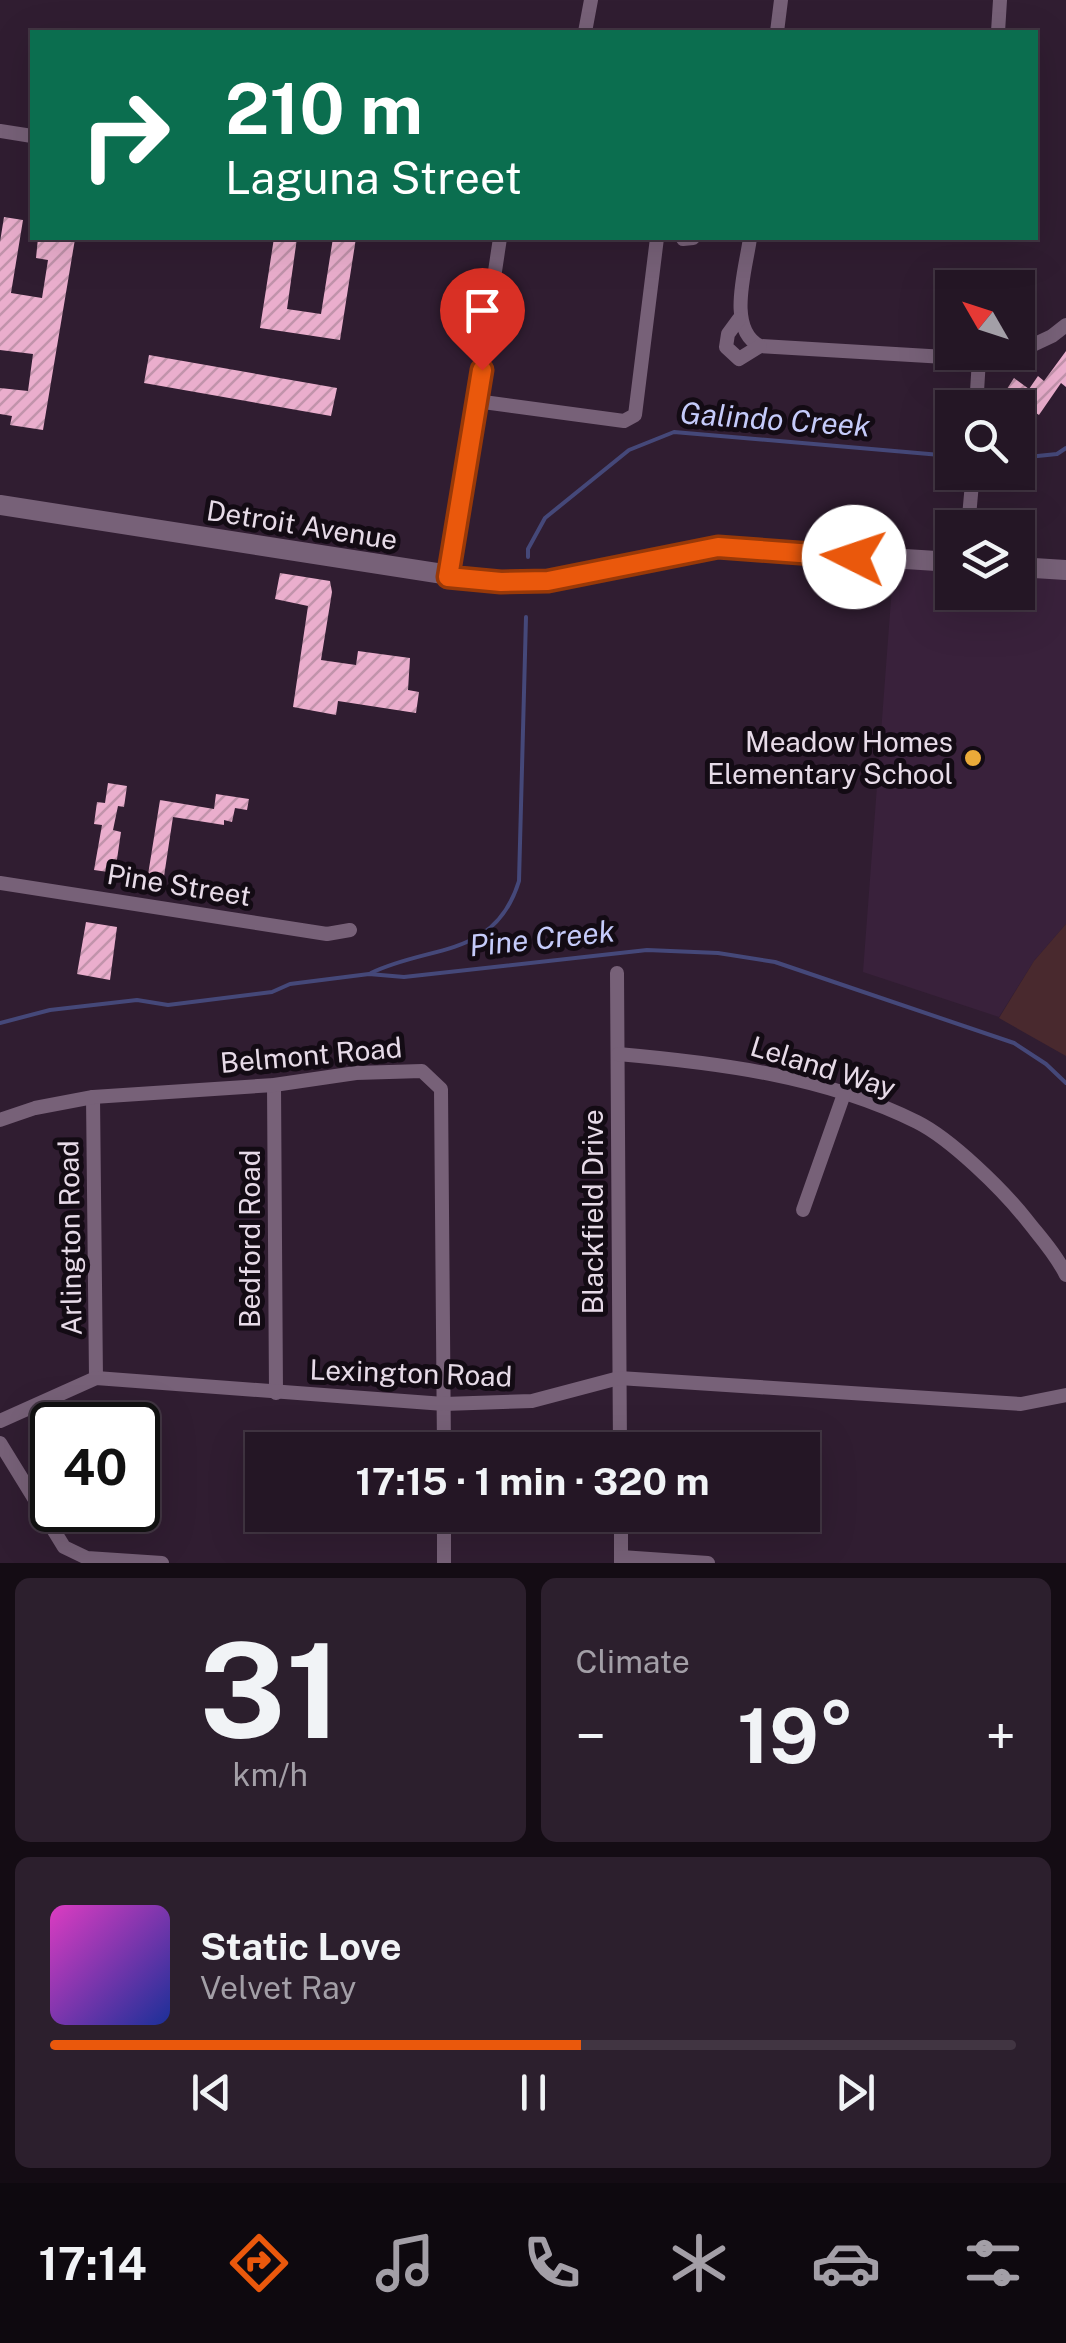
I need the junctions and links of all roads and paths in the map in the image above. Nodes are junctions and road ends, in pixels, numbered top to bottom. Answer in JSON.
{"nodes":[{"id":1,"x":591,"y":0,"type":"edge"},
{"id":2,"x":781,"y":0,"type":"edge"},
{"id":3,"x":1000,"y":0,"type":"edge"},
{"id":4,"x":585,"y":30,"type":"edge"},
{"id":5,"x":777,"y":30,"type":"edge"},
{"id":6,"x":998,"y":30,"type":"edge"},
{"id":7,"x":0,"y":130,"type":"edge"},
{"id":8,"x":30,"y":136,"type":"edge"},
{"id":9,"x":500,"y":240,"type":"edge"},
{"id":10,"x":657,"y":240,"type":"edge"},
{"id":11,"x":750,"y":240,"type":"edge"},
{"id":12,"x":740,"y":319,"type":"junction"},
{"id":13,"x":1066,"y":325,"type":"edge"},
{"id":14,"x":1035,"y":344,"type":"edge"},
{"id":15,"x":760,"y":346,"type":"junction"},
{"id":16,"x":935,"y":357,"type":"edge"},
{"id":17,"x":476,"y":401,"type":"junction"},
{"id":18,"x":0,"y":505,"type":"edge"},
{"id":19,"x":935,"y":561,"type":"edge"},
{"id":20,"x":1035,"y":568,"type":"edge"},
{"id":21,"x":1066,"y":570,"type":"edge"},
{"id":22,"x":448,"y":577,"type":"junction"},
{"id":23,"x":0,"y":883,"type":"edge"},
{"id":24,"x":350,"y":930,"type":"dead end"},
{"id":25,"x":617,"y":973,"type":"dead end"},
{"id":26,"x":618,"y":1054,"type":"junction"},
{"id":27,"x":274,"y":1085,"type":"junction"},
{"id":28,"x":844,"y":1094,"type":"junction"},
{"id":29,"x":93,"y":1097,"type":"junction"},
{"id":30,"x":0,"y":1120,"type":"edge"},
{"id":31,"x":804,"y":1210,"type":"dead end"},
{"id":32,"x":1066,"y":1275,"type":"edge"},
{"id":33,"x":96,"y":1378,"type":"junction"},
{"id":34,"x":618,"y":1378,"type":"junction"},
{"id":35,"x":276,"y":1393,"type":"junction"},
{"id":36,"x":1066,"y":1395,"type":"edge"},
{"id":37,"x":444,"y":1404,"type":"junction"},
{"id":38,"x":0,"y":1422,"type":"edge"},
{"id":39,"x":444,"y":1432,"type":"edge"},
{"id":40,"x":620,"y":1432,"type":"edge"},
{"id":41,"x":0,"y":1443,"type":"edge"},
{"id":42,"x":444,"y":1532,"type":"edge"},
{"id":43,"x":621,"y":1532,"type":"edge"},
{"id":44,"x":621,"y":1560,"type":"edge"},
{"id":45,"x":162,"y":1563,"type":"edge"},
{"id":46,"x":444,"y":1563,"type":"edge"},
{"id":47,"x":708,"y":1563,"type":"edge"}],
"edges":[{"from":1,"to":4,"type":"street"},
{"from":2,"to":5,"type":"street"},
{"from":3,"to":6,"type":"street"},
{"from":7,"to":8,"type":"street"},
{"from":9,"to":17,"type":"street"},
{"from":10,"to":17,"type":"street"},
{"from":11,"to":12,"type":"street"},
{"from":12,"to":15,"type":"street"},
{"from":12,"to":15,"type":"street"},
{"from":13,"to":14,"type":"street"},
{"from":15,"to":16,"type":"street"},
{"from":17,"to":22,"type":"street"},
{"from":18,"to":22,"type":"street","name":"Detroit Avenue"},
{"from":19,"to":22,"type":"street","name":"Detroit Avenue"},
{"from":20,"to":21,"type":"street"},
{"from":23,"to":24,"type":"street","name":"Pine Street"},
{"from":25,"to":26,"type":"street","name":"Blackfield Drive"},
{"from":26,"to":28,"type":"street","name":"Leland Way"},
{"from":26,"to":34,"type":"street","name":"Blackfield Drive"},
{"from":27,"to":29,"type":"street","name":"Belmont Road"},
{"from":27,"to":35,"type":"street","name":"Bedford Road"},
{"from":27,"to":37,"type":"street","name":"Belmont Road"},
{"from":28,"to":31,"type":"street"},
{"from":28,"to":32,"type":"street","name":"Leland Way"},
{"from":29,"to":30,"type":"street","name":"Belmont Road"},
{"from":29,"to":33,"type":"street","name":"Arlington Road"},
{"from":33,"to":35,"type":"street","name":"Lexington Road"},
{"from":33,"to":38,"type":"street","name":"Lexington Road"},
{"from":34,"to":36,"type":"street","name":"Lexington Road"},
{"from":34,"to":37,"type":"street","name":"Lexington Road"},
{"from":34,"to":40,"type":"street","name":"Blackfield Drive"},
{"from":35,"to":37,"type":"street","name":"Lexington Road"},
{"from":37,"to":39,"type":"street","name":"Belmont Road"},
{"from":41,"to":45,"type":"street"},
{"from":42,"to":46,"type":"street"},
{"from":43,"to":44,"type":"street"},
{"from":44,"to":47,"type":"street"}]}
